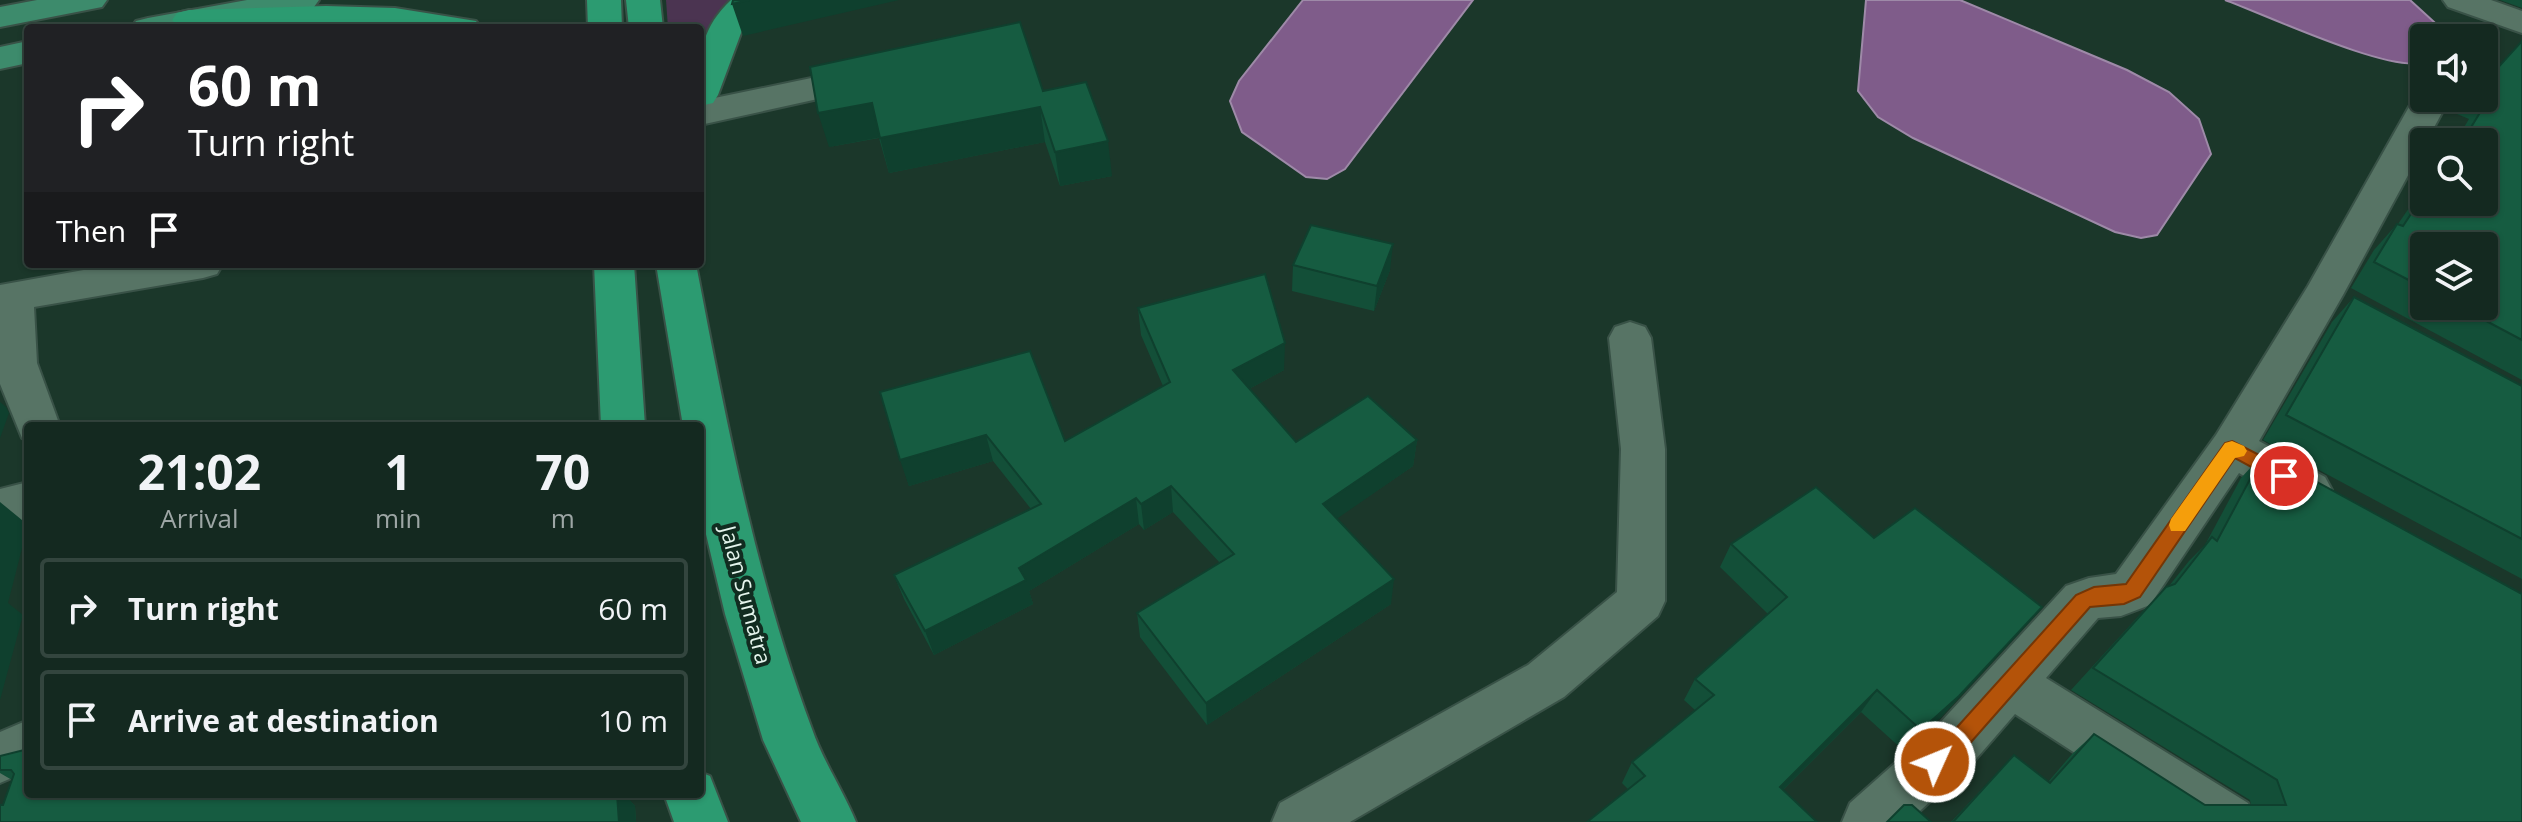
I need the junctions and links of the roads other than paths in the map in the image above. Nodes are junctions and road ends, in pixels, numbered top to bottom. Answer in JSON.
{"nodes":[{"id":1,"x":90,"y":0,"type":"edge"},
{"id":2,"x":302,"y":0,"type":"edge"},
{"id":3,"x":604,"y":0,"type":"edge"},
{"id":4,"x":643,"y":0,"type":"edge"},
{"id":5,"x":750,"y":0,"type":"edge"},
{"id":6,"x":2471,"y":4,"type":"edge"},
{"id":7,"x":0,"y":17,"type":"edge"},
{"id":8,"x":189,"y":20,"type":"junction"},
{"id":9,"x":2522,"y":23,"type":"edge"},
{"id":10,"x":168,"y":24,"type":"edge"},
{"id":11,"x":445,"y":24,"type":"edge"},
{"id":12,"x":605,"y":24,"type":"edge"},
{"id":13,"x":646,"y":24,"type":"edge"},
{"id":14,"x":2467,"y":24,"type":"edge"},
{"id":15,"x":24,"y":53,"type":"edge"},
{"id":16,"x":0,"y":58,"type":"edge"},
{"id":17,"x":910,"y":68,"type":"edge"},
{"id":18,"x":704,"y":84,"type":"edge"},
{"id":19,"x":704,"y":112,"type":"edge"},
{"id":20,"x":2424,"y":112,"type":"edge"},
{"id":21,"x":179,"y":268,"type":"edge"},
{"id":22,"x":614,"y":268,"type":"edge"},
{"id":23,"x":677,"y":268,"type":"edge"},
{"id":24,"x":2323,"y":295,"type":"junction"},
{"id":25,"x":2363,"y":316,"type":"edge"},
{"id":26,"x":1630,"y":338,"type":"dead end"},
{"id":27,"x":36,"y":422,"type":"edge"},
{"id":28,"x":623,"y":422,"type":"edge"},
{"id":29,"x":703,"y":422,"type":"edge"},
{"id":30,"x":704,"y":426,"type":"edge"},
{"id":31,"x":2232,"y":448,"type":"junction"},
{"id":32,"x":24,"y":502,"type":"edge"},
{"id":33,"x":2341,"y":507,"type":"edge"},
{"id":34,"x":0,"y":508,"type":"edge"},
{"id":35,"x":2010,"y":683,"type":"junction"},
{"id":36,"x":24,"y":754,"type":"edge"},
{"id":37,"x":14,"y":777,"type":"edge"},
{"id":38,"x":692,"y":798,"type":"edge"},
{"id":39,"x":701,"y":822,"type":"edge"},
{"id":40,"x":829,"y":822,"type":"edge"},
{"id":41,"x":1299,"y":822,"type":"edge"},
{"id":42,"x":1869,"y":822,"type":"edge"},
{"id":43,"x":2229,"y":822,"type":"edge"}],
"edges":[{"from":1,"to":7,"type":"main road"},
{"from":2,"to":8,"type":"main road"},
{"from":3,"to":12,"type":"highway"},
{"from":4,"to":13,"type":"highway"},
{"from":5,"to":18,"type":"highway"},
{"from":6,"to":9,"type":"street"},
{"from":6,"to":14,"type":"street"},
{"from":8,"to":10,"type":"main road"},
{"from":8,"to":11,"type":"highway"},
{"from":15,"to":16,"type":"main road"},
{"from":17,"to":19,"type":"street"},
{"from":20,"to":24,"type":"street"},
{"from":21,"to":27,"type":"street"},
{"from":22,"to":28,"type":"highway"},
{"from":23,"to":29,"type":"highway","name":"Jalan Sumatra"},
{"from":24,"to":25,"type":"street"},
{"from":24,"to":31,"type":"street"},
{"from":26,"to":41,"type":"street"},
{"from":30,"to":40,"type":"highway","name":"Jalan Sumatra"},
{"from":31,"to":33,"type":"street"},
{"from":31,"to":35,"type":"street"},
{"from":32,"to":34,"type":"street"},
{"from":35,"to":42,"type":"street"},
{"from":35,"to":43,"type":"street"},
{"from":36,"to":37,"type":"street"},
{"from":38,"to":39,"type":"highway"}]}
